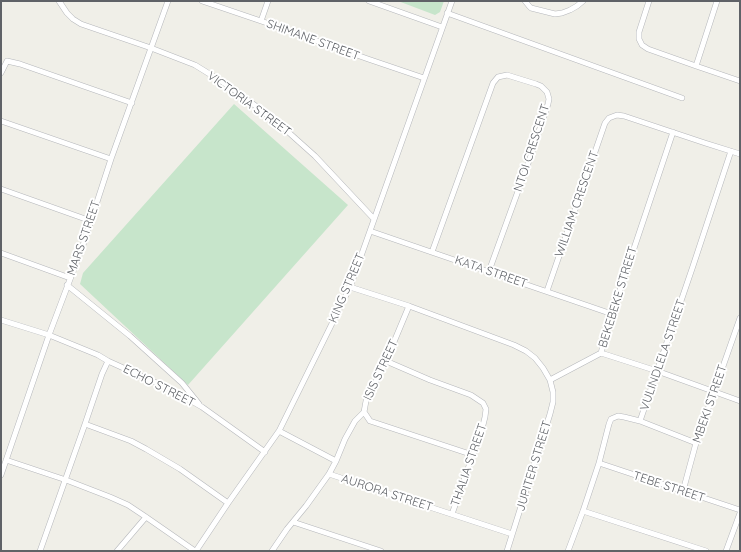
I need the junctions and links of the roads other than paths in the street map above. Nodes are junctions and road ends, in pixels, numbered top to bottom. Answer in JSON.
{"nodes":[{"id":1,"x":60,"y":1,"type":"edge"},
{"id":2,"x":168,"y":1,"type":"edge"},
{"id":3,"x":202,"y":1,"type":"edge"},
{"id":4,"x":268,"y":1,"type":"edge"},
{"id":5,"x":369,"y":1,"type":"edge"},
{"id":6,"x":452,"y":1,"type":"edge"},
{"id":7,"x":525,"y":1,"type":"edge"},
{"id":8,"x":583,"y":1,"type":"edge"},
{"id":9,"x":650,"y":1,"type":"edge"},
{"id":10,"x":717,"y":1,"type":"edge"},
{"id":11,"x":448,"y":13,"type":"junction"},
{"id":12,"x":261,"y":21,"type":"junction"},
{"id":13,"x":442,"y":27,"type":"junction"},
{"id":14,"x":151,"y":48,"type":"junction"},
{"id":15,"x":696,"y":66,"type":"junction"},
{"id":16,"x":1,"y":73,"type":"edge"},
{"id":17,"x":424,"y":78,"type":"junction"},
{"id":18,"x":740,"y":81,"type":"edge"},
{"id":19,"x":682,"y":98,"type":"dead end"},
{"id":20,"x":132,"y":102,"type":"junction"},
{"id":21,"x":1,"y":121,"type":"edge"},
{"id":22,"x":673,"y":132,"type":"junction"},
{"id":23,"x":731,"y":151,"type":"junction"},
{"id":24,"x":740,"y":154,"type":"edge"},
{"id":25,"x":111,"y":159,"type":"junction"},
{"id":26,"x":1,"y":189,"type":"edge"},
{"id":27,"x":374,"y":219,"type":"junction"},
{"id":28,"x":91,"y":221,"type":"junction"},
{"id":29,"x":370,"y":231,"type":"junction"},
{"id":30,"x":432,"y":252,"type":"junction"},
{"id":31,"x":1,"y":253,"type":"edge"},
{"id":32,"x":489,"y":271,"type":"junction"},
{"id":33,"x":70,"y":278,"type":"junction"},
{"id":34,"x":68,"y":285,"type":"junction"},
{"id":35,"x":350,"y":287,"type":"junction"},
{"id":36,"x":546,"y":291,"type":"junction"},
{"id":37,"x":409,"y":306,"type":"junction"},
{"id":38,"x":612,"y":314,"type":"junction"},
{"id":39,"x":740,"y":318,"type":"edge"},
{"id":40,"x":1,"y":320,"type":"edge"},
{"id":41,"x":49,"y":335,"type":"junction"},
{"id":42,"x":601,"y":353,"type":"junction"},
{"id":43,"x":108,"y":361,"type":"junction"},
{"id":44,"x":386,"y":361,"type":"junction"},
{"id":45,"x":657,"y":371,"type":"junction"},
{"id":46,"x":550,"y":380,"type":"junction"},
{"id":47,"x":714,"y":391,"type":"junction"},
{"id":48,"x":740,"y":401,"type":"edge"},
{"id":49,"x":202,"y":407,"type":"junction"},
{"id":50,"x":364,"y":412,"type":"junction"},
{"id":51,"x":640,"y":421,"type":"junction"},
{"id":52,"x":84,"y":424,"type":"junction"},
{"id":53,"x":279,"y":431,"type":"junction"},
{"id":54,"x":696,"y":442,"type":"junction"},
{"id":55,"x":265,"y":452,"type":"junction"},
{"id":56,"x":473,"y":455,"type":"junction"},
{"id":57,"x":6,"y":460,"type":"junction"},
{"id":58,"x":336,"y":461,"type":"junction"},
{"id":59,"x":599,"y":463,"type":"junction"},
{"id":60,"x":329,"y":474,"type":"junction"},
{"id":61,"x":1,"y":475,"type":"edge"},
{"id":62,"x":66,"y":480,"type":"junction"},
{"id":63,"x":683,"y":491,"type":"junction"},
{"id":64,"x":228,"y":503,"type":"junction"},
{"id":65,"x":740,"y":510,"type":"edge"},
{"id":66,"x":583,"y":511,"type":"junction"},
{"id":67,"x":740,"y":513,"type":"edge"},
{"id":68,"x":452,"y":514,"type":"junction"},
{"id":69,"x":146,"y":517,"type":"junction"},
{"id":70,"x":293,"y":522,"type":"junction"},
{"id":71,"x":512,"y":534,"type":"junction"},
{"id":72,"x":40,"y":551,"type":"edge"},
{"id":73,"x":117,"y":551,"type":"edge"},
{"id":74,"x":195,"y":551,"type":"edge"},
{"id":75,"x":272,"y":551,"type":"edge"},
{"id":76,"x":380,"y":551,"type":"edge"},
{"id":77,"x":507,"y":551,"type":"edge"},
{"id":78,"x":568,"y":551,"type":"edge"},
{"id":79,"x":706,"y":551,"type":"edge"},
{"id":80,"x":726,"y":551,"type":"edge"}],
"edges":[{"from":1,"to":14,"type":"street","name":"VICTORIA STREET"},
{"from":2,"to":14,"type":"street","name":"MARS STREET"},
{"from":3,"to":12,"type":"street","name":"SHIMANE STREET"},
{"from":4,"to":12,"type":"street"},
{"from":5,"to":13,"type":"street"},
{"from":6,"to":11,"type":"street","name":"KING STREET"},
{"from":7,"to":8,"type":"street"},
{"from":9,"to":15,"type":"street"},
{"from":10,"to":15,"type":"street"},
{"from":11,"to":13,"type":"street","name":"KING STREET"},
{"from":11,"to":19,"type":"street"},
{"from":12,"to":17,"type":"street","name":"SHIMANE STREET"},
{"from":13,"to":17,"type":"street","name":"KING STREET"},
{"from":14,"to":20,"type":"street","name":"MARS STREET"},
{"from":14,"to":27,"type":"street","name":"VICTORIA STREET"},
{"from":15,"to":18,"type":"street"},
{"from":16,"to":20,"type":"street"},
{"from":17,"to":27,"type":"street","name":"KING STREET"},
{"from":20,"to":25,"type":"street","name":"MARS STREET"},
{"from":21,"to":25,"type":"street"},
{"from":22,"to":23,"type":"street"},
{"from":22,"to":36,"type":"street","name":"WILLIAM CRESCENT"},
{"from":22,"to":38,"type":"street","name":"BEKEBEKE STREET"},
{"from":23,"to":24,"type":"street"},
{"from":23,"to":45,"type":"street","name":"VULINDLELA STREET"},
{"from":25,"to":28,"type":"street","name":"MARS STREET"},
{"from":26,"to":28,"type":"street"},
{"from":27,"to":29,"type":"street","name":"KING STREET"},
{"from":28,"to":33,"type":"street","name":"MARS STREET"},
{"from":29,"to":30,"type":"street","name":"KATA STREET"},
{"from":29,"to":35,"type":"street","name":"KING STREET"},
{"from":30,"to":32,"type":"street","name":"KATA STREET"},
{"from":30,"to":32,"type":"street","name":"NTOI CRESCENT"},
{"from":31,"to":33,"type":"street"},
{"from":32,"to":36,"type":"street","name":"KATA STREET"},
{"from":33,"to":34,"type":"street","name":"MARS STREET"},
{"from":34,"to":41,"type":"street","name":"MARS STREET"},
{"from":34,"to":49,"type":"street"},
{"from":35,"to":37,"type":"street"},
{"from":35,"to":53,"type":"street","name":"KING STREET"},
{"from":36,"to":38,"type":"street","name":"KATA STREET"},
{"from":37,"to":44,"type":"street","name":"ISIS STREET"},
{"from":37,"to":46,"type":"street"},
{"from":38,"to":42,"type":"street","name":"BEKEBEKE STREET"},
{"from":39,"to":47,"type":"street","name":"MBEKI STREET"},
{"from":40,"to":41,"type":"street"},
{"from":41,"to":43,"type":"street"},
{"from":41,"to":57,"type":"street","name":"MARS STREET"},
{"from":42,"to":45,"type":"street"},
{"from":42,"to":46,"type":"street","name":"BEKEBEKE STREET"},
{"from":43,"to":49,"type":"street","name":"ECHO STREET"},
{"from":43,"to":52,"type":"street","name":"ECHO STREET"},
{"from":44,"to":50,"type":"street","name":"ISIS STREET"},
{"from":44,"to":56,"type":"street","name":"THALIA STREET"},
{"from":45,"to":47,"type":"street"},
{"from":45,"to":51,"type":"street","name":"VULINDLELA STREET"},
{"from":46,"to":71,"type":"street","name":"JUPITER STREET"},
{"from":47,"to":48,"type":"street"},
{"from":47,"to":54,"type":"street","name":"MBEKI STREET"},
{"from":49,"to":55,"type":"street","name":"ECHO STREET"},
{"from":50,"to":56,"type":"street","name":"ISIS STREET"},
{"from":50,"to":58,"type":"street"},
{"from":51,"to":54,"type":"street"},
{"from":51,"to":59,"type":"street","name":"VULINDLELA STREET"},
{"from":52,"to":62,"type":"street","name":"ECHO STREET"},
{"from":52,"to":64,"type":"street"},
{"from":53,"to":55,"type":"street","name":"KING STREET"},
{"from":53,"to":58,"type":"street"},
{"from":54,"to":63,"type":"street","name":"MBEKI STREET"},
{"from":55,"to":64,"type":"street","name":"KING STREET"},
{"from":56,"to":68,"type":"street","name":"THALIA STREET"},
{"from":57,"to":61,"type":"street","name":"MARS STREET"},
{"from":57,"to":62,"type":"street"},
{"from":58,"to":60,"type":"street"},
{"from":59,"to":63,"type":"street","name":"TEBE STREET"},
{"from":59,"to":66,"type":"street","name":"VULINDLELA STREET"},
{"from":60,"to":68,"type":"street","name":"AURORA STREET"},
{"from":60,"to":70,"type":"street","name":"AURORA STREET"},
{"from":62,"to":69,"type":"street"},
{"from":62,"to":72,"type":"street","name":"ECHO STREET"},
{"from":63,"to":65,"type":"street","name":"TEBE STREET"},
{"from":64,"to":74,"type":"street","name":"KING STREET"},
{"from":66,"to":78,"type":"street","name":"VULINDLELA STREET"},
{"from":66,"to":79,"type":"street"},
{"from":67,"to":80,"type":"street"},
{"from":68,"to":71,"type":"street","name":"AURORA STREET"},
{"from":69,"to":73,"type":"street"},
{"from":69,"to":74,"type":"street"},
{"from":70,"to":75,"type":"street","name":"AURORA STREET"},
{"from":70,"to":76,"type":"street"},
{"from":71,"to":77,"type":"street","name":"JUPITER STREET"}]}
